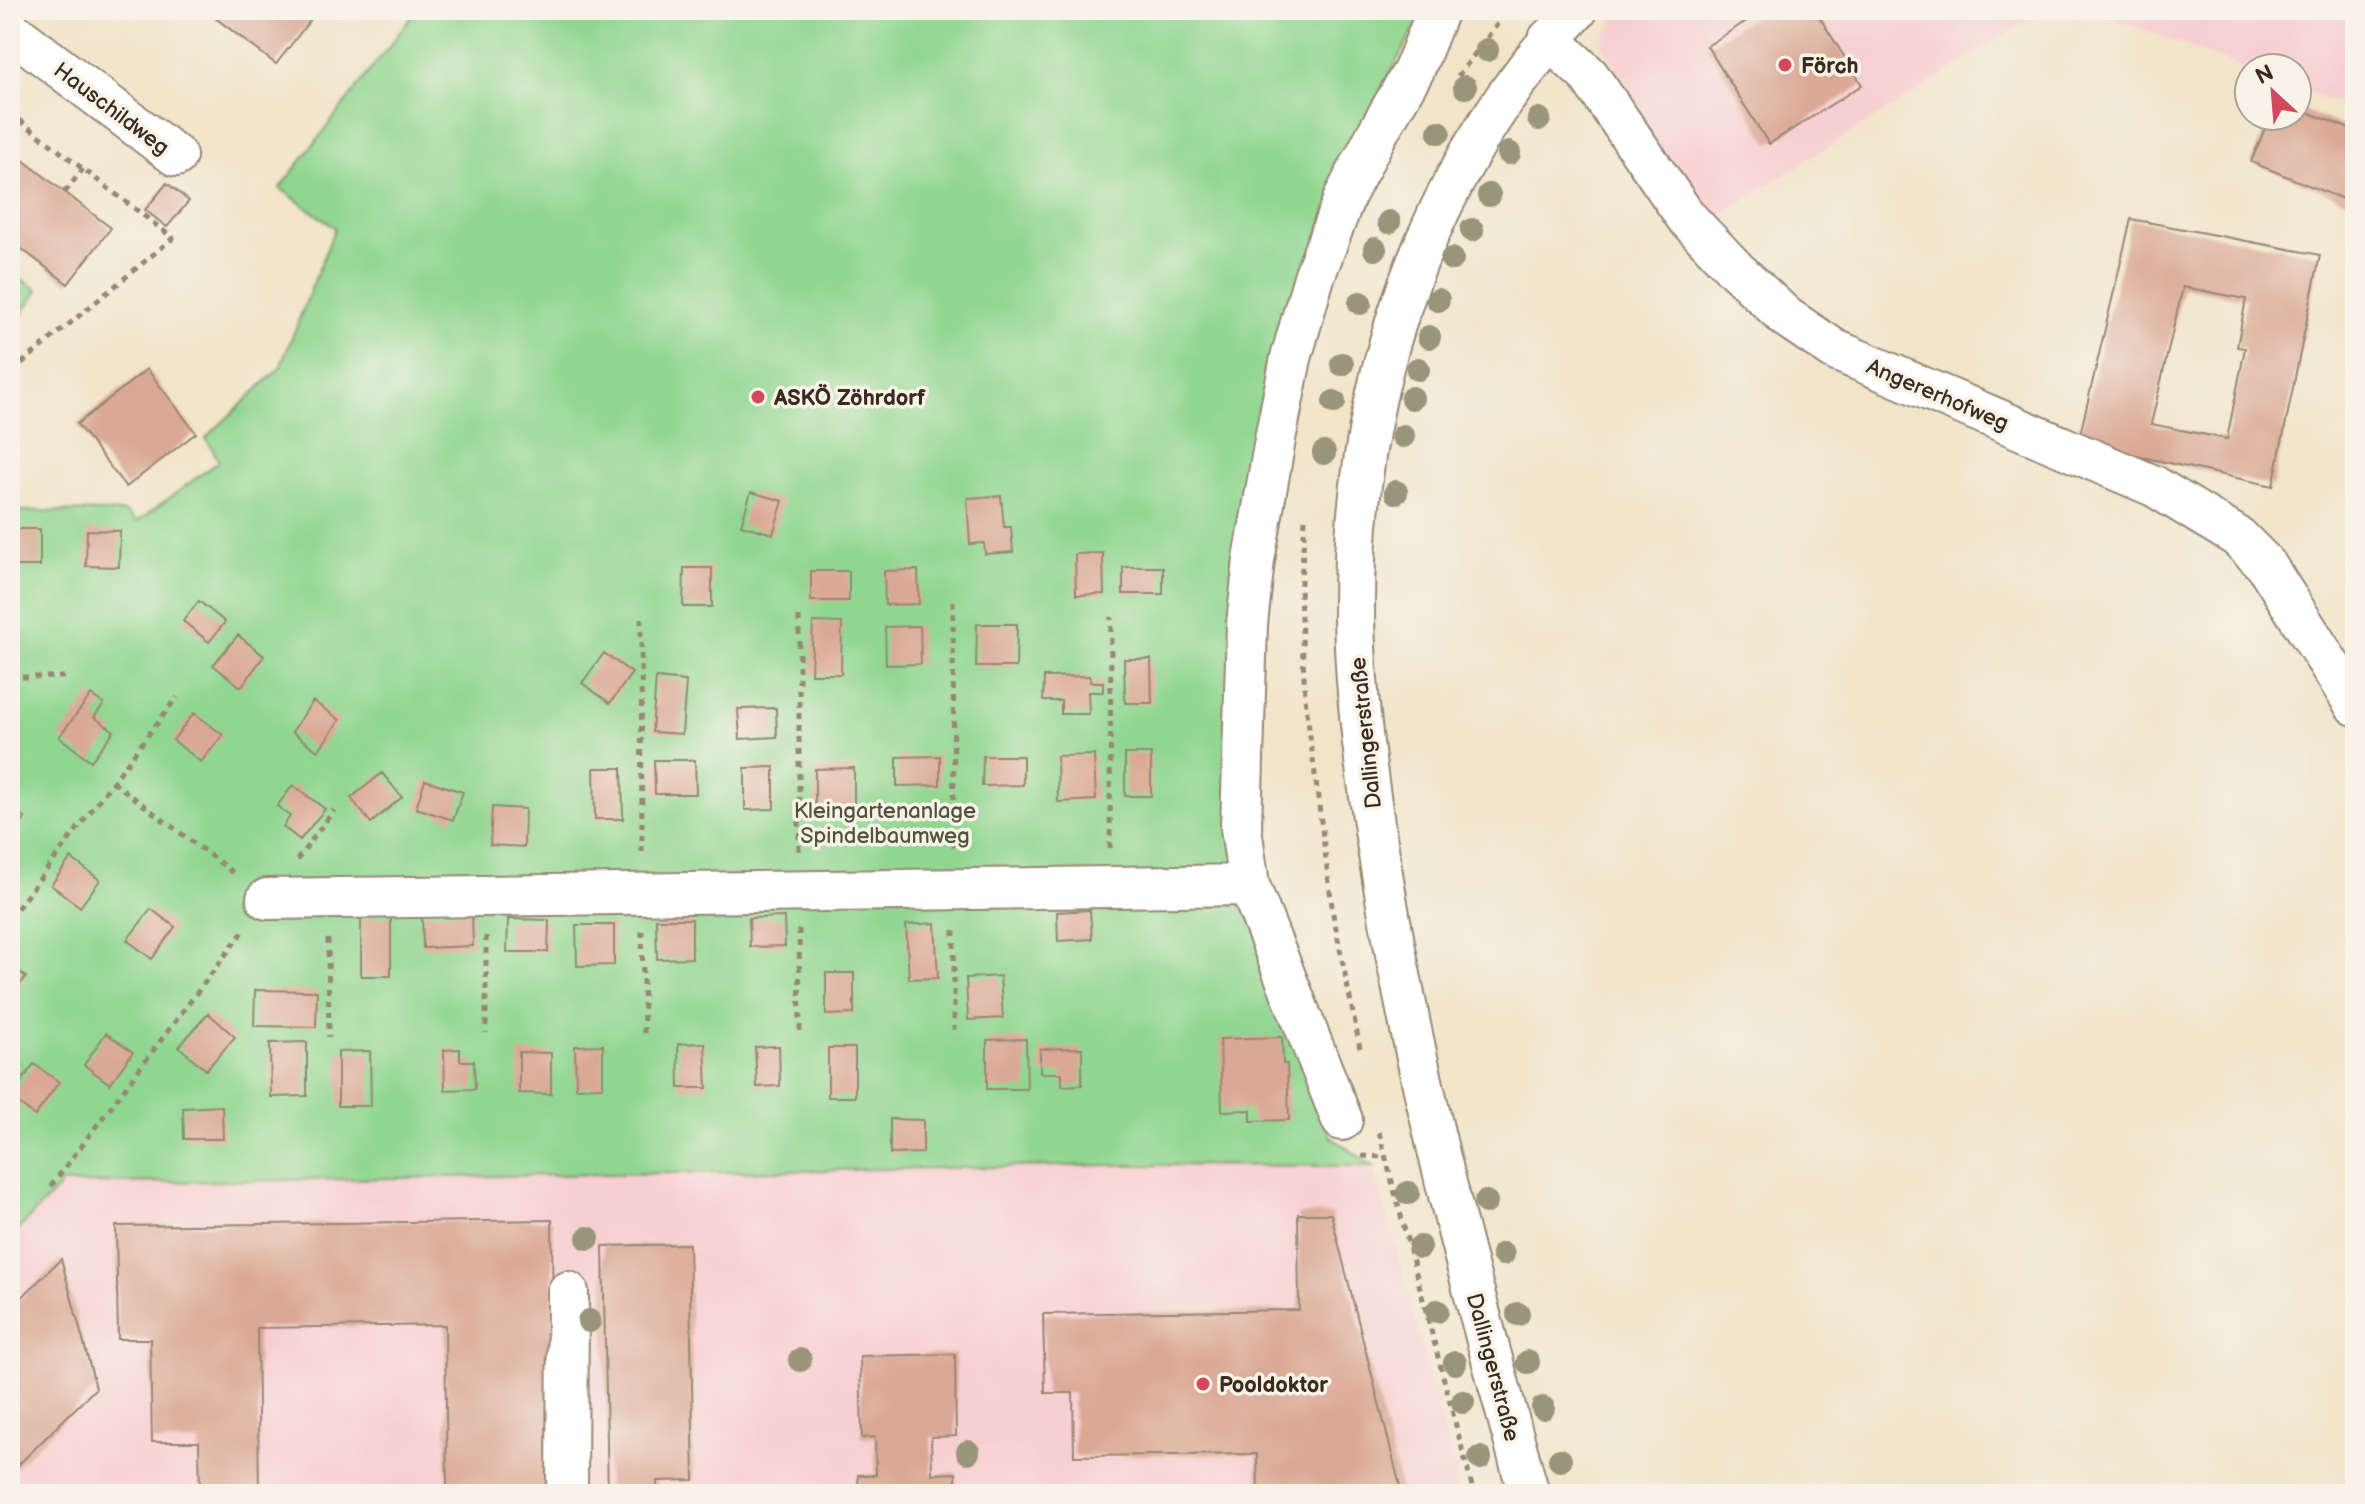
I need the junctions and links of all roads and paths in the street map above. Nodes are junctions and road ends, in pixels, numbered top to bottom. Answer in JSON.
{"nodes":[{"id":1,"x":1438,"y":10,"type":"edge"},
{"id":2,"x":1577,"y":10,"type":"edge"},
{"id":3,"x":10,"y":30,"type":"edge"},
{"id":4,"x":1549,"y":39,"type":"junction"},
{"id":5,"x":10,"y":113,"type":"edge"},
{"id":6,"x":176,"y":156,"type":"dead end"},
{"id":7,"x":83,"y":169,"type":"junction"},
{"id":8,"x":65,"y":192,"type":"dead end"},
{"id":9,"x":10,"y":373,"type":"edge"},
{"id":10,"x":953,"y":601,"type":"dead end"},
{"id":11,"x":799,"y":616,"type":"dead end"},
{"id":12,"x":1111,"y":617,"type":"dead end"},
{"id":13,"x":641,"y":618,"type":"dead end"},
{"id":14,"x":10,"y":677,"type":"edge"},
{"id":15,"x":68,"y":677,"type":"dead end"},
{"id":16,"x":177,"y":697,"type":"dead end"},
{"id":17,"x":2355,"y":705,"type":"edge"},
{"id":18,"x":113,"y":782,"type":"junction"},
{"id":19,"x":334,"y":810,"type":"dead end"},
{"id":20,"x":1249,"y":885,"type":"junction"},
{"id":21,"x":1110,"y":887,"type":"junction"},
{"id":22,"x":954,"y":889,"type":"junction"},
{"id":23,"x":799,"y":891,"type":"junction"},
{"id":24,"x":642,"y":894,"type":"junction"},
{"id":25,"x":486,"y":895,"type":"junction"},
{"id":26,"x":328,"y":898,"type":"junction"},
{"id":27,"x":267,"y":899,"type":"junction"},
{"id":28,"x":10,"y":918,"type":"edge"},
{"id":29,"x":954,"y":1030,"type":"dead end"},
{"id":30,"x":486,"y":1033,"type":"dead end"},
{"id":31,"x":644,"y":1033,"type":"dead end"},
{"id":32,"x":800,"y":1034,"type":"dead end"},
{"id":33,"x":329,"y":1037,"type":"dead end"},
{"id":34,"x":1342,"y":1120,"type":"dead end"},
{"id":35,"x":51,"y":1186,"type":"dead end"},
{"id":36,"x":568,"y":1292,"type":"dead end"},
{"id":37,"x":567,"y":1494,"type":"edge"},
{"id":38,"x":1529,"y":1494,"type":"edge"}],
"edges":[{"from":1,"to":20,"type":"street"},
{"from":2,"to":4,"type":"street","name":"Dallingerstraße"},
{"from":3,"to":6,"type":"street","name":"Hauschildweg"},
{"from":4,"to":17,"type":"street","name":"Angererhofweg"},
{"from":4,"to":38,"type":"street","name":"Dallingerstraße"},
{"from":5,"to":7,"type":"path"},
{"from":7,"to":8,"type":"path"},
{"from":7,"to":9,"type":"path"},
{"from":10,"to":22,"type":"path"},
{"from":11,"to":23,"type":"path"},
{"from":12,"to":21,"type":"path"},
{"from":13,"to":24,"type":"path"},
{"from":14,"to":15,"type":"path"},
{"from":16,"to":18,"type":"path"},
{"from":18,"to":27,"type":"path"},
{"from":18,"to":28,"type":"path"},
{"from":19,"to":27,"type":"path"},
{"from":20,"to":21,"type":"street"},
{"from":20,"to":34,"type":"street"},
{"from":21,"to":22,"type":"street"},
{"from":22,"to":23,"type":"street"},
{"from":22,"to":29,"type":"path"},
{"from":23,"to":24,"type":"street"},
{"from":23,"to":32,"type":"path"},
{"from":24,"to":25,"type":"street"},
{"from":24,"to":31,"type":"path"},
{"from":25,"to":26,"type":"street"},
{"from":25,"to":30,"type":"path"},
{"from":26,"to":27,"type":"street"},
{"from":26,"to":33,"type":"path"},
{"from":27,"to":35,"type":"path"},
{"from":36,"to":37,"type":"street"}]}
